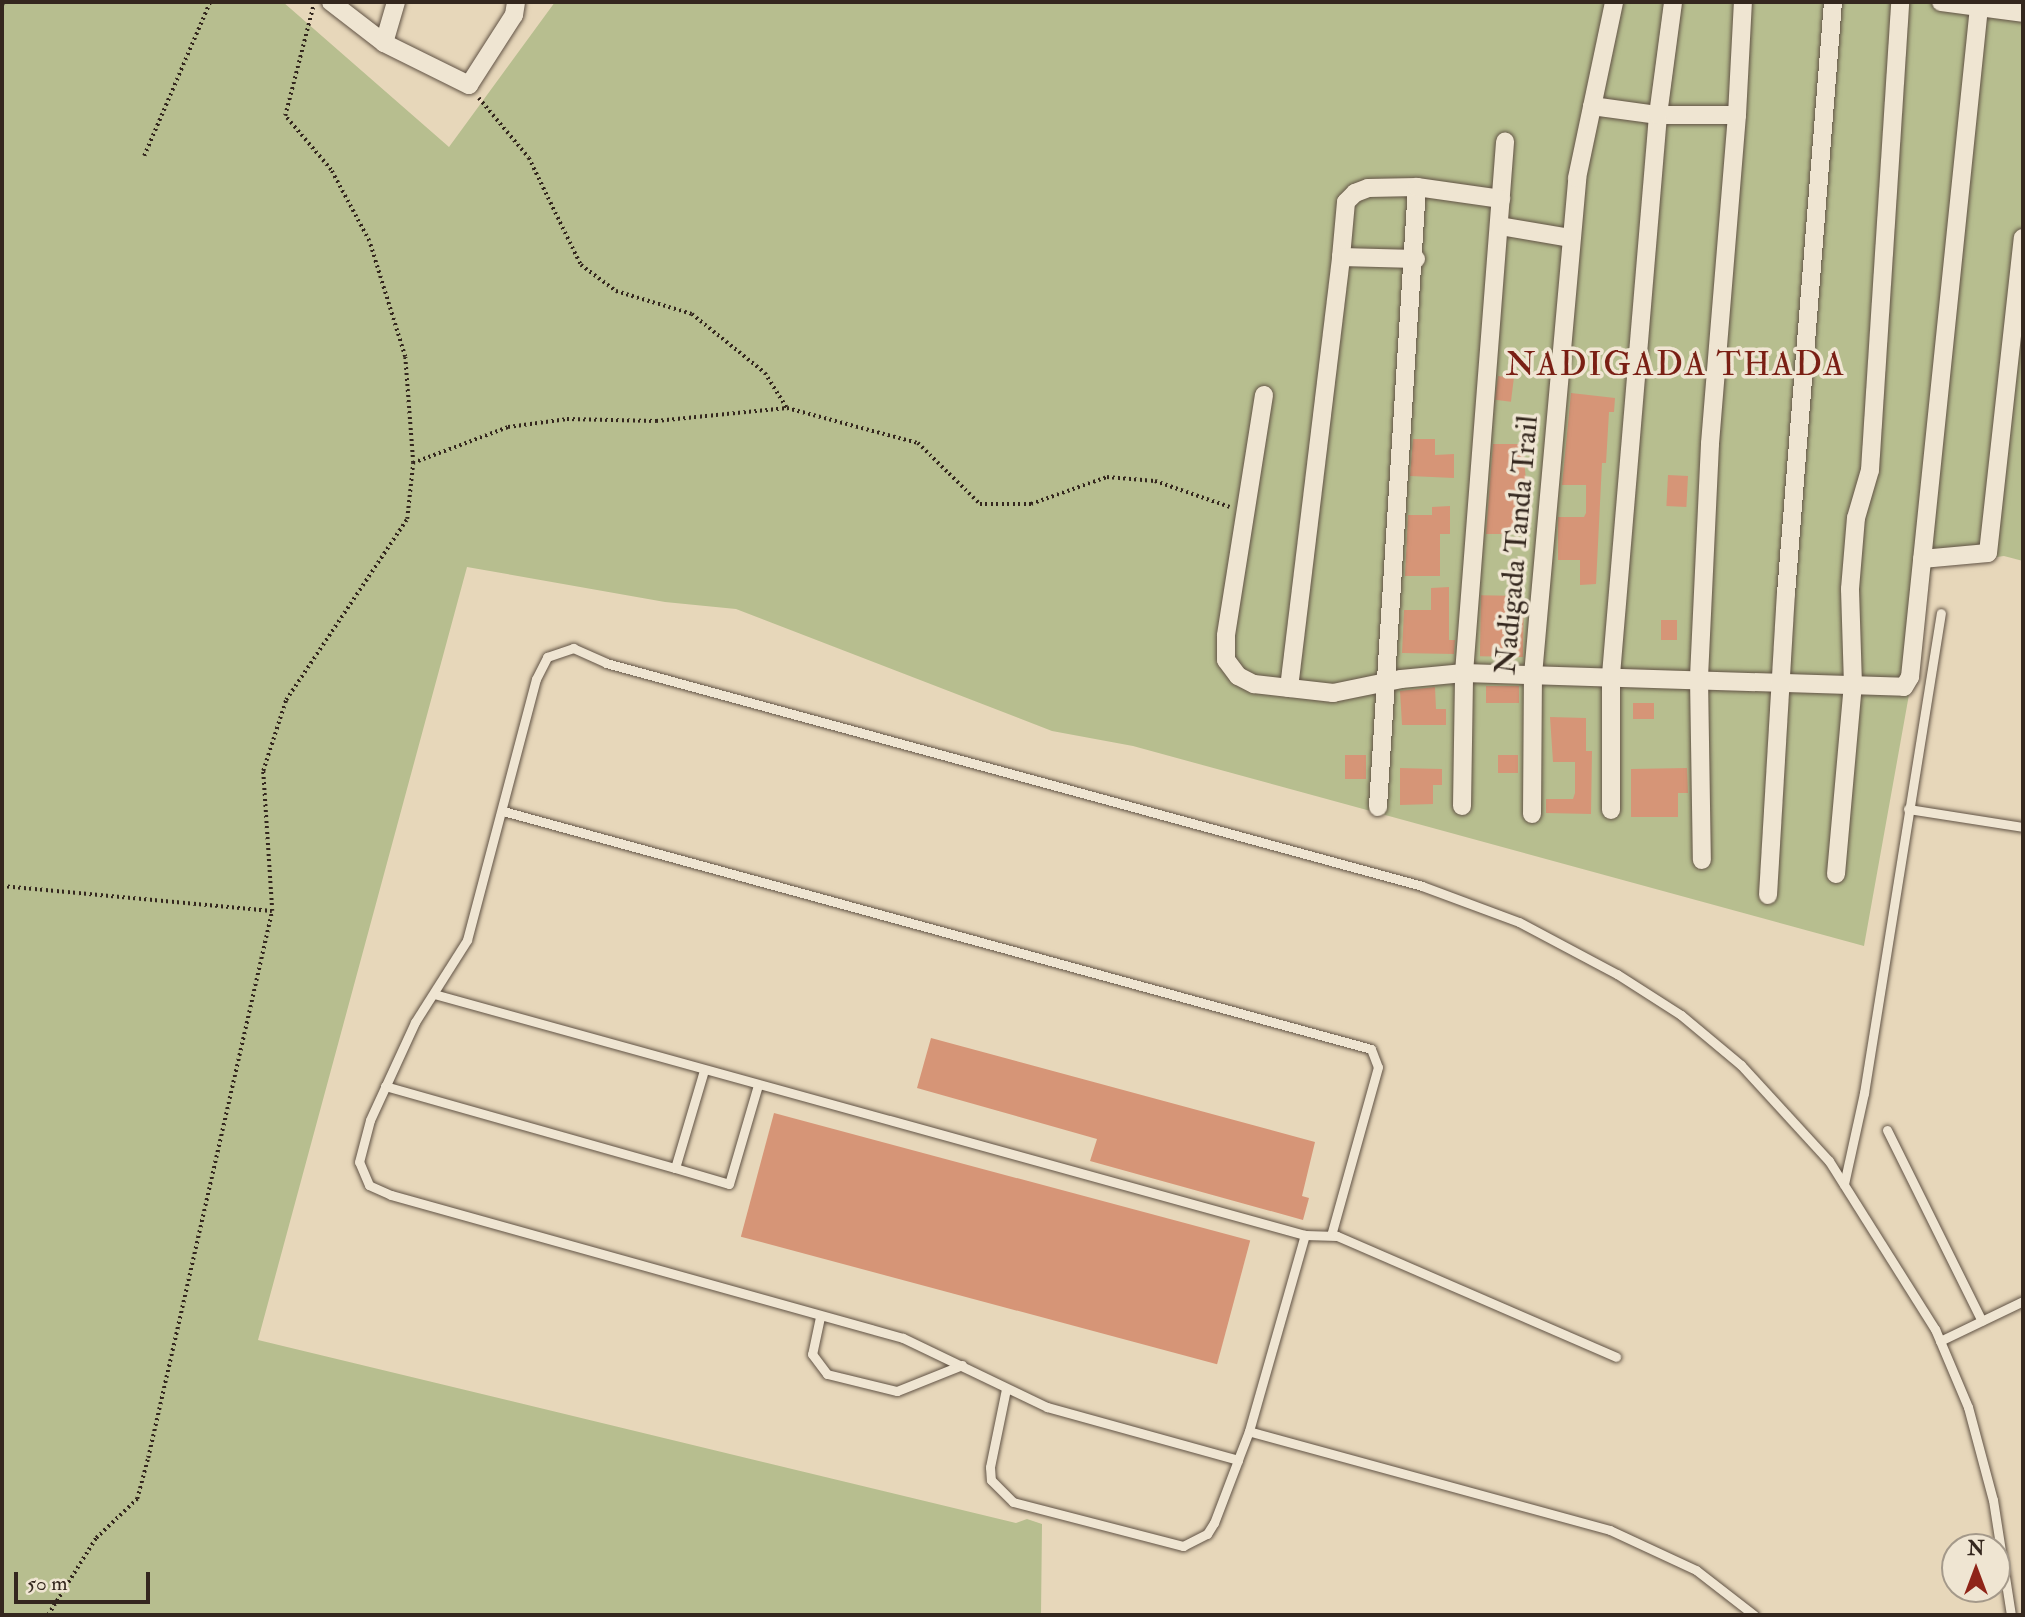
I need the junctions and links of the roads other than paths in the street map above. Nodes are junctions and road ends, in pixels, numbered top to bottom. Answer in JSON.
{"nodes":[{"id":1,"x":331,"y":2,"type":"edge"},
{"id":2,"x":396,"y":2,"type":"edge"},
{"id":3,"x":516,"y":2,"type":"edge"},
{"id":4,"x":1614,"y":2,"type":"edge"},
{"id":5,"x":1673,"y":2,"type":"edge"},
{"id":6,"x":1743,"y":2,"type":"edge"},
{"id":7,"x":1833,"y":2,"type":"edge"},
{"id":8,"x":1900,"y":2,"type":"edge"},
{"id":9,"x":1941,"y":2,"type":"edge"},
{"id":10,"x":1979,"y":7,"type":"junction"},
{"id":11,"x":2023,"y":13,"type":"edge"},
{"id":12,"x":384,"y":43,"type":"junction"},
{"id":13,"x":1592,"y":106,"type":"junction"},
{"id":14,"x":1658,"y":115,"type":"junction"},
{"id":15,"x":1737,"y":115,"type":"junction"},
{"id":16,"x":1505,"y":142,"type":"dead end"},
{"id":17,"x":1417,"y":187,"type":"junction"},
{"id":18,"x":1501,"y":199,"type":"junction"},
{"id":19,"x":1500,"y":226,"type":"junction"},
{"id":20,"x":1571,"y":238,"type":"junction"},
{"id":21,"x":2023,"y":239,"type":"edge"},
{"id":22,"x":1341,"y":257,"type":"junction"},
{"id":23,"x":1416,"y":259,"type":"junction"},
{"id":24,"x":1264,"y":395,"type":"dead end"},
{"id":25,"x":1922,"y":559,"type":"junction"},
{"id":26,"x":1941,"y":613,"type":"dead end"},
{"id":27,"x":1464,"y":673,"type":"junction"},
{"id":28,"x":1533,"y":675,"type":"junction"},
{"id":29,"x":1611,"y":675,"type":"junction"},
{"id":30,"x":1699,"y":678,"type":"junction"},
{"id":31,"x":1781,"y":681,"type":"junction"},
{"id":32,"x":1385,"y":682,"type":"junction"},
{"id":33,"x":1853,"y":685,"type":"junction"},
{"id":34,"x":1289,"y":688,"type":"junction"},
{"id":35,"x":1462,"y":806,"type":"dead end"},
{"id":36,"x":1378,"y":807,"type":"dead end"},
{"id":37,"x":1908,"y":809,"type":"junction"},
{"id":38,"x":1611,"y":810,"type":"dead end"},
{"id":39,"x":503,"y":811,"type":"junction"},
{"id":40,"x":1532,"y":814,"type":"dead end"},
{"id":41,"x":2023,"y":827,"type":"edge"},
{"id":42,"x":1702,"y":860,"type":"dead end"},
{"id":43,"x":1836,"y":874,"type":"dead end"},
{"id":44,"x":1768,"y":895,"type":"dead end"},
{"id":45,"x":434,"y":994,"type":"junction"},
{"id":46,"x":704,"y":1070,"type":"junction"},
{"id":47,"x":758,"y":1085,"type":"junction"},
{"id":48,"x":385,"y":1086,"type":"junction"},
{"id":49,"x":1887,"y":1130,"type":"dead end"},
{"id":50,"x":675,"y":1168,"type":"junction"},
{"id":51,"x":1844,"y":1184,"type":"junction"},
{"id":52,"x":1305,"y":1235,"type":"junction"},
{"id":53,"x":1331,"y":1235,"type":"junction"},
{"id":54,"x":2023,"y":1301,"type":"edge"},
{"id":55,"x":820,"y":1317,"type":"junction"},
{"id":56,"x":1982,"y":1321,"type":"junction"},
{"id":57,"x":1940,"y":1341,"type":"junction"},
{"id":58,"x":1616,"y":1357,"type":"dead end"},
{"id":59,"x":962,"y":1365,"type":"junction"},
{"id":60,"x":1006,"y":1389,"type":"junction"},
{"id":61,"x":1249,"y":1431,"type":"junction"},
{"id":62,"x":1238,"y":1460,"type":"junction"},
{"id":63,"x":1754,"y":1615,"type":"edge"},
{"id":64,"x":2011,"y":1615,"type":"edge"}],
"edges":[{"from":1,"to":12,"type":"street"},
{"from":2,"to":12,"type":"street"},
{"from":3,"to":12,"type":"street"},
{"from":4,"to":13,"type":"street"},
{"from":5,"to":14,"type":"street"},
{"from":6,"to":15,"type":"street"},
{"from":7,"to":31,"type":"street"},
{"from":8,"to":33,"type":"street"},
{"from":9,"to":10,"type":"street"},
{"from":10,"to":11,"type":"street"},
{"from":10,"to":25,"type":"street"},
{"from":13,"to":14,"type":"street"},
{"from":13,"to":20,"type":"street","name":"Nadigada Tanda Trail"},
{"from":14,"to":15,"type":"street"},
{"from":14,"to":29,"type":"street"},
{"from":15,"to":30,"type":"street"},
{"from":16,"to":18,"type":"street"},
{"from":17,"to":18,"type":"street"},
{"from":17,"to":22,"type":"street"},
{"from":17,"to":23,"type":"street"},
{"from":18,"to":19,"type":"street"},
{"from":19,"to":20,"type":"street"},
{"from":19,"to":27,"type":"street"},
{"from":20,"to":28,"type":"street","name":"Nadigada Tanda Trail"},
{"from":21,"to":25,"type":"street"},
{"from":22,"to":23,"type":"street"},
{"from":22,"to":34,"type":"street"},
{"from":23,"to":32,"type":"street"},
{"from":24,"to":34,"type":"street"},
{"from":25,"to":33,"type":"street"},
{"from":26,"to":37,"type":"lane"},
{"from":27,"to":28,"type":"street"},
{"from":27,"to":32,"type":"street"},
{"from":27,"to":35,"type":"street"},
{"from":28,"to":29,"type":"street"},
{"from":28,"to":40,"type":"street","name":"Nadigada Tanda Trail"},
{"from":29,"to":30,"type":"street"},
{"from":29,"to":38,"type":"street"},
{"from":30,"to":31,"type":"street"},
{"from":30,"to":42,"type":"street"},
{"from":31,"to":33,"type":"street"},
{"from":31,"to":44,"type":"street"},
{"from":32,"to":34,"type":"street"},
{"from":32,"to":36,"type":"street"},
{"from":33,"to":43,"type":"street"},
{"from":37,"to":41,"type":"lane"},
{"from":37,"to":51,"type":"lane"},
{"from":39,"to":45,"type":"lane"},
{"from":39,"to":51,"type":"lane"},
{"from":39,"to":53,"type":"lane"},
{"from":45,"to":46,"type":"lane"},
{"from":45,"to":48,"type":"lane"},
{"from":46,"to":47,"type":"lane"},
{"from":46,"to":50,"type":"lane"},
{"from":47,"to":50,"type":"lane"},
{"from":47,"to":52,"type":"lane"},
{"from":48,"to":50,"type":"lane"},
{"from":48,"to":55,"type":"lane"},
{"from":49,"to":56,"type":"lane"},
{"from":51,"to":57,"type":"lane"},
{"from":52,"to":53,"type":"lane"},
{"from":52,"to":61,"type":"lane"},
{"from":53,"to":58,"type":"lane"},
{"from":54,"to":56,"type":"lane"},
{"from":55,"to":59,"type":"lane"},
{"from":55,"to":59,"type":"lane"},
{"from":56,"to":57,"type":"lane"},
{"from":57,"to":64,"type":"lane"},
{"from":59,"to":60,"type":"lane"},
{"from":60,"to":62,"type":"lane"},
{"from":60,"to":62,"type":"lane"},
{"from":61,"to":62,"type":"lane"},
{"from":61,"to":63,"type":"lane"}]}
